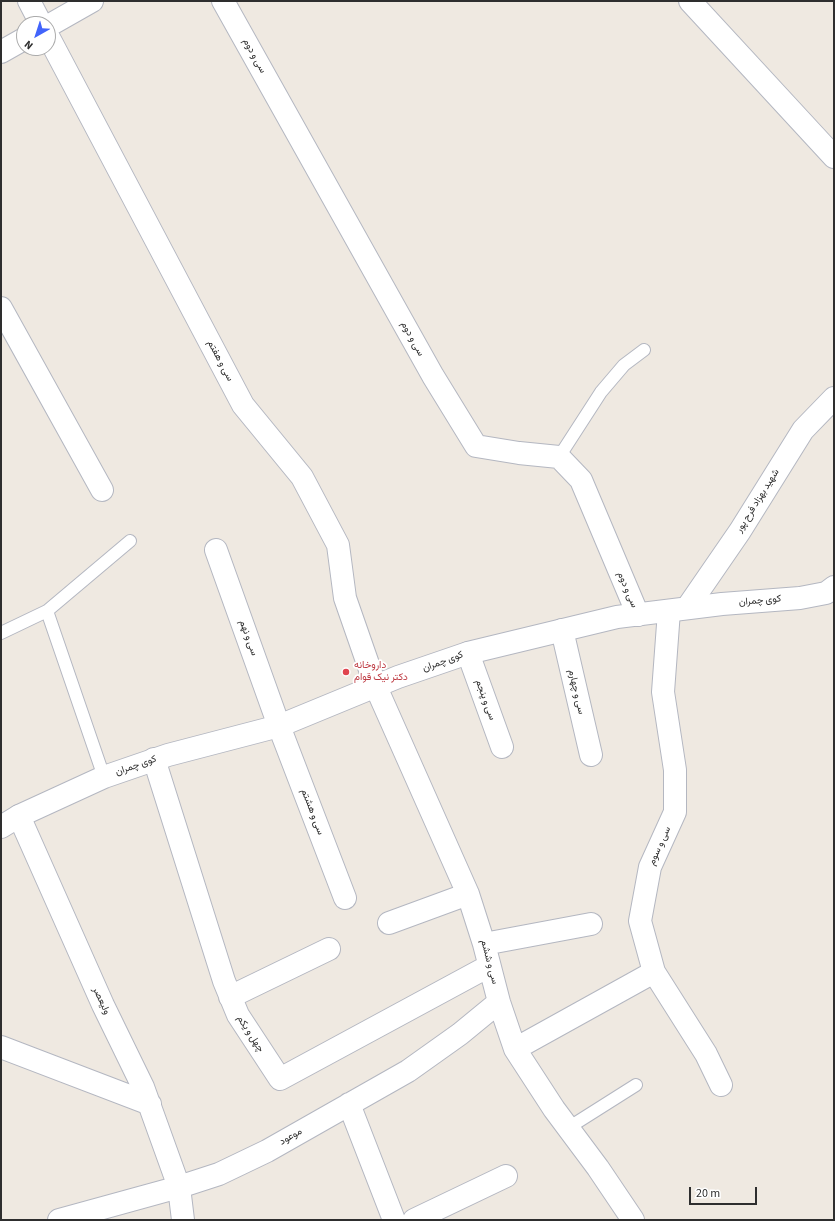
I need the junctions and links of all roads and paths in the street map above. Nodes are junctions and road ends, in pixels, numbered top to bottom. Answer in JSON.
{"nodes":[{"id":1,"x":29,"y":1,"type":"edge"},
{"id":2,"x":92,"y":1,"type":"edge"},
{"id":3,"x":223,"y":1,"type":"edge"},
{"id":4,"x":690,"y":1,"type":"edge"},
{"id":5,"x":37,"y":16,"type":"edge"},
{"id":6,"x":56,"y":21,"type":"edge"},
{"id":7,"x":16,"y":44,"type":"edge"},
{"id":8,"x":56,"y":51,"type":"edge"},
{"id":9,"x":1,"y":52,"type":"edge"},
{"id":10,"x":834,"y":157,"type":"edge"},
{"id":11,"x":1,"y":308,"type":"edge"},
{"id":12,"x":644,"y":350,"type":"dead end"},
{"id":13,"x":834,"y":398,"type":"edge"},
{"id":14,"x":559,"y":457,"type":"junction"},
{"id":15,"x":102,"y":490,"type":"dead end"},
{"id":16,"x":130,"y":541,"type":"dead end"},
{"id":17,"x":216,"y":550,"type":"dead end"},
{"id":18,"x":834,"y":587,"type":"edge"},
{"id":19,"x":678,"y":609,"type":"junction"},
{"id":20,"x":47,"y":611,"type":"junction"},
{"id":21,"x":638,"y":615,"type":"junction"},
{"id":22,"x":562,"y":630,"type":"junction"},
{"id":23,"x":1,"y":633,"type":"edge"},
{"id":24,"x":468,"y":652,"type":"junction"},
{"id":25,"x":376,"y":687,"type":"junction"},
{"id":26,"x":279,"y":726,"type":"junction"},
{"id":27,"x":502,"y":747,"type":"dead end"},
{"id":28,"x":591,"y":755,"type":"dead end"},
{"id":29,"x":154,"y":760,"type":"junction"},
{"id":30,"x":104,"y":777,"type":"junction"},
{"id":31,"x":10,"y":821,"type":"edge"},
{"id":32,"x":468,"y":894,"type":"junction"},
{"id":33,"x":345,"y":898,"type":"dead end"},
{"id":34,"x":389,"y":923,"type":"dead end"},
{"id":35,"x":591,"y":924,"type":"dead end"},
{"id":36,"x":484,"y":944,"type":"junction"},
{"id":37,"x":329,"y":949,"type":"dead end"},
{"id":38,"x":489,"y":966,"type":"junction"},
{"id":39,"x":654,"y":972,"type":"junction"},
{"id":40,"x":230,"y":997,"type":"junction"},
{"id":41,"x":499,"y":1002,"type":"junction"},
{"id":42,"x":1,"y":1047,"type":"edge"},
{"id":43,"x":515,"y":1049,"type":"junction"},
{"id":44,"x":636,"y":1085,"type":"dead end"},
{"id":45,"x":721,"y":1085,"type":"dead end"},
{"id":46,"x":150,"y":1104,"type":"junction"},
{"id":47,"x":349,"y":1104,"type":"junction"},
{"id":48,"x":568,"y":1128,"type":"junction"},
{"id":49,"x":506,"y":1176,"type":"dead end"},
{"id":50,"x":179,"y":1187,"type":"junction"},
{"id":51,"x":59,"y":1220,"type":"edge"},
{"id":52,"x":183,"y":1220,"type":"edge"},
{"id":53,"x":394,"y":1220,"type":"edge"},
{"id":54,"x":414,"y":1220,"type":"edge"},
{"id":55,"x":633,"y":1220,"type":"edge"}],
"edges":[{"from":1,"to":5,"type":"street"},
{"from":2,"to":6,"type":"street"},
{"from":3,"to":14,"type":"street","name":"سی و دوم"},
{"from":4,"to":10,"type":"street"},
{"from":7,"to":9,"type":"street"},
{"from":8,"to":25,"type":"street","name":"سی و هفتم"},
{"from":11,"to":15,"type":"street"},
{"from":12,"to":14,"type":"lane"},
{"from":13,"to":19,"type":"street","name":"شهید بهزاد فرح پور"},
{"from":14,"to":21,"type":"street","name":"سی و دوم"},
{"from":16,"to":20,"type":"lane"},
{"from":17,"to":26,"type":"street","name":"سی و نهم"},
{"from":18,"to":19,"type":"street","name":"کوی چمران"},
{"from":19,"to":21,"type":"street","name":"کوی چمران"},
{"from":19,"to":39,"type":"street","name":"سی و سوم"},
{"from":20,"to":23,"type":"lane"},
{"from":20,"to":30,"type":"lane"},
{"from":21,"to":22,"type":"street","name":"کوی چمران"},
{"from":22,"to":24,"type":"street","name":"کوی چمران"},
{"from":22,"to":28,"type":"street","name":"سی و چهارم"},
{"from":24,"to":25,"type":"street","name":"کوی چمران"},
{"from":24,"to":27,"type":"street","name":"سی و پنجم"},
{"from":25,"to":26,"type":"street","name":"کوی چمران"},
{"from":25,"to":32,"type":"street","name":"سی و ششم"},
{"from":26,"to":29,"type":"street","name":"کوی چمران"},
{"from":26,"to":33,"type":"street","name":"سی و هشتم"},
{"from":29,"to":30,"type":"street","name":"کوی چمران"},
{"from":29,"to":40,"type":"street","name":"چهل و یکم"},
{"from":30,"to":31,"type":"street","name":"کوی چمران"},
{"from":31,"to":46,"type":"street","name":"ولیعصر"},
{"from":32,"to":34,"type":"street"},
{"from":32,"to":36,"type":"street","name":"سی و ششم"},
{"from":35,"to":36,"type":"street"},
{"from":36,"to":38,"type":"street","name":"سی و ششم"},
{"from":37,"to":40,"type":"street"},
{"from":38,"to":40,"type":"street","name":"چهل و یکم"},
{"from":38,"to":41,"type":"street","name":"سی و ششم"},
{"from":39,"to":43,"type":"street"},
{"from":39,"to":45,"type":"street","name":"سی و سوم"},
{"from":41,"to":43,"type":"street","name":"سی و ششم"},
{"from":41,"to":47,"type":"street","name":"موعود"},
{"from":42,"to":46,"type":"street"},
{"from":43,"to":48,"type":"street","name":"سی و ششم"},
{"from":44,"to":48,"type":"lane"},
{"from":46,"to":50,"type":"street","name":"ولیعصر"},
{"from":47,"to":50,"type":"street","name":"موعود"},
{"from":47,"to":53,"type":"street"},
{"from":48,"to":55,"type":"street","name":"سی و ششم"},
{"from":49,"to":54,"type":"street"},
{"from":50,"to":51,"type":"street","name":"موعود"},
{"from":50,"to":52,"type":"street","name":"ولیعصر"}]}
